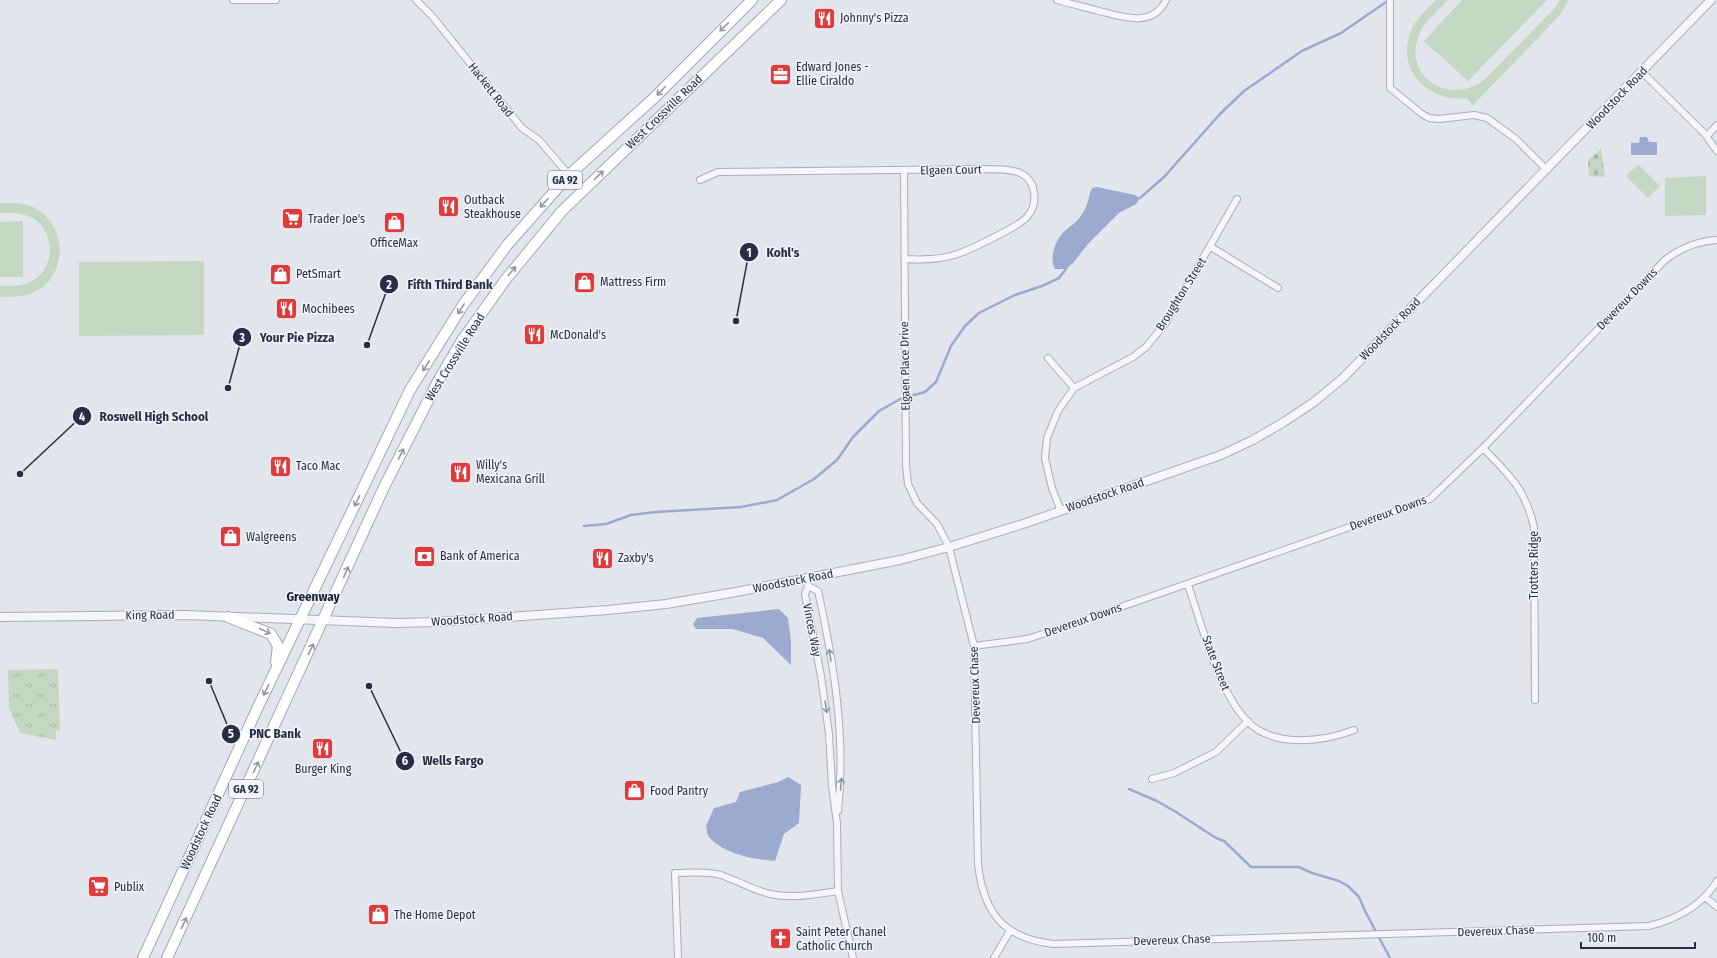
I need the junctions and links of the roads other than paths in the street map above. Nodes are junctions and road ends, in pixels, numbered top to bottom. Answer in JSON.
{"nodes":[{"id":1,"x":233,"y":0,"type":"edge"},
{"id":2,"x":276,"y":0,"type":"edge"},
{"id":3,"x":416,"y":0,"type":"edge"},
{"id":4,"x":752,"y":0,"type":"edge"},
{"id":5,"x":1056,"y":0,"type":"edge"},
{"id":6,"x":1166,"y":0,"type":"edge"},
{"id":7,"x":1390,"y":0,"type":"edge"},
{"id":8,"x":1711,"y":0,"type":"edge"},
{"id":9,"x":778,"y":1,"type":"edge"},
{"id":10,"x":1642,"y":72,"type":"junction"},
{"id":11,"x":1717,"y":126,"type":"edge"},
{"id":12,"x":1707,"y":136,"type":"junction"},
{"id":13,"x":1717,"y":151,"type":"edge"},
{"id":14,"x":1547,"y":170,"type":"junction"},
{"id":15,"x":904,"y":171,"type":"junction"},
{"id":16,"x":570,"y":175,"type":"junction"},
{"id":17,"x":700,"y":180,"type":"dead end"},
{"id":18,"x":1237,"y":199,"type":"dead end"},
{"id":19,"x":1717,"y":240,"type":"edge"},
{"id":20,"x":1211,"y":247,"type":"junction"},
{"id":21,"x":905,"y":259,"type":"junction"},
{"id":22,"x":1278,"y":288,"type":"dead end"},
{"id":23,"x":1048,"y":358,"type":"dead end"},
{"id":24,"x":1074,"y":388,"type":"junction"},
{"id":25,"x":1483,"y":448,"type":"junction"},
{"id":26,"x":1061,"y":511,"type":"junction"},
{"id":27,"x":949,"y":548,"type":"junction"},
{"id":28,"x":807,"y":583,"type":"junction"},
{"id":29,"x":1188,"y":584,"type":"junction"},
{"id":30,"x":228,"y":616,"type":"junction"},
{"id":31,"x":0,"y":618,"type":"edge"},
{"id":32,"x":300,"y":619,"type":"junction"},
{"id":33,"x":324,"y":620,"type":"junction"},
{"id":34,"x":974,"y":646,"type":"junction"},
{"id":35,"x":275,"y":672,"type":"junction"},
{"id":36,"x":1535,"y":700,"type":"dead end"},
{"id":37,"x":1248,"y":722,"type":"junction"},
{"id":38,"x":1354,"y":730,"type":"dead end"},
{"id":39,"x":1152,"y":779,"type":"dead end"},
{"id":40,"x":837,"y":823,"type":"junction"},
{"id":41,"x":1717,"y":881,"type":"edge"},
{"id":42,"x":838,"y":891,"type":"junction"},
{"id":43,"x":1705,"y":897,"type":"junction"},
{"id":44,"x":1717,"y":907,"type":"edge"},
{"id":45,"x":1010,"y":931,"type":"junction"},
{"id":46,"x":143,"y":958,"type":"edge"},
{"id":47,"x":167,"y":958,"type":"edge"},
{"id":48,"x":678,"y":958,"type":"edge"},
{"id":49,"x":853,"y":958,"type":"edge"},
{"id":50,"x":994,"y":958,"type":"edge"}],
"edges":[{"from":1,"to":2,"type":"street"},
{"from":3,"to":16,"type":"street","name":"Hackett Road"},
{"from":4,"to":16,"type":"main road","name":"West Crossville Road","number":"GA 92","one_way":true},
{"from":5,"to":6,"type":"street"},
{"from":7,"to":14,"type":"street"},
{"from":8,"to":10,"type":"street","name":"Woodstock Road"},
{"from":33,"to":9,"type":"main road","name":"West Crossville Road","number":"GA 92","one_way":true},
{"from":10,"to":12,"type":"street"},
{"from":10,"to":14,"type":"street","name":"Woodstock Road"},
{"from":11,"to":12,"type":"street"},
{"from":12,"to":13,"type":"street"},
{"from":14,"to":26,"type":"street","name":"Woodstock Road"},
{"from":15,"to":17,"type":"street","name":"Elgaen Court"},
{"from":15,"to":21,"type":"street","name":"Elgaen Place Drive"},
{"from":15,"to":21,"type":"street","name":"Elgaen Court"},
{"from":16,"to":32,"type":"main road","name":"West Crossville Road","number":"GA 92","one_way":true},
{"from":18,"to":20,"type":"street","name":"Broughton Street"},
{"from":19,"to":25,"type":"street","name":"Devereux Downs"},
{"from":20,"to":22,"type":"street"},
{"from":20,"to":24,"type":"street","name":"Broughton Street"},
{"from":21,"to":27,"type":"street","name":"Elgaen Place Drive"},
{"from":23,"to":24,"type":"street"},
{"from":24,"to":26,"type":"street","name":"Broughton Street"},
{"from":25,"to":29,"type":"street","name":"Devereux Downs"},
{"from":25,"to":36,"type":"street","name":"Trotters Ridge"},
{"from":26,"to":27,"type":"street","name":"Woodstock Road"},
{"from":27,"to":28,"type":"street","name":"Woodstock Road"},
{"from":27,"to":34,"type":"street","name":"Devereux Chase"},
{"from":28,"to":33,"type":"street","name":"Woodstock Road"},
{"from":28,"to":40,"type":"street","name":"Vinces Way","one_way":true},
{"from":40,"to":28,"type":"street","name":"Vinces Way","one_way":true},
{"from":29,"to":34,"type":"street","name":"Devereux Downs"},
{"from":29,"to":37,"type":"street","name":"State Street"},
{"from":30,"to":31,"type":"street","name":"King Road"},
{"from":30,"to":32,"type":"street","name":"King Road"},
{"from":30,"to":35,"type":"main road","one_way":true},
{"from":32,"to":33,"type":"street","name":"Woodstock Road"},
{"from":32,"to":35,"type":"main road","name":"Woodstock Road","number":"GA 92"},
{"from":47,"to":33,"type":"main road","name":"Woodstock Road","number":"GA 92","one_way":true},
{"from":34,"to":45,"type":"street","name":"Devereux Chase"},
{"from":35,"to":46,"type":"main road","name":"Woodstock Road","number":"GA 92","one_way":true},
{"from":37,"to":38,"type":"street","name":"State Street"},
{"from":37,"to":39,"type":"street"},
{"from":40,"to":42,"type":"street","name":"Vinces Way"},
{"from":41,"to":43,"type":"street","name":"Devereux Chase"},
{"from":42,"to":48,"type":"street"},
{"from":42,"to":49,"type":"street","name":"Vinces Way"},
{"from":43,"to":44,"type":"street"},
{"from":43,"to":45,"type":"street","name":"Devereux Chase"},
{"from":45,"to":50,"type":"street"}]}
